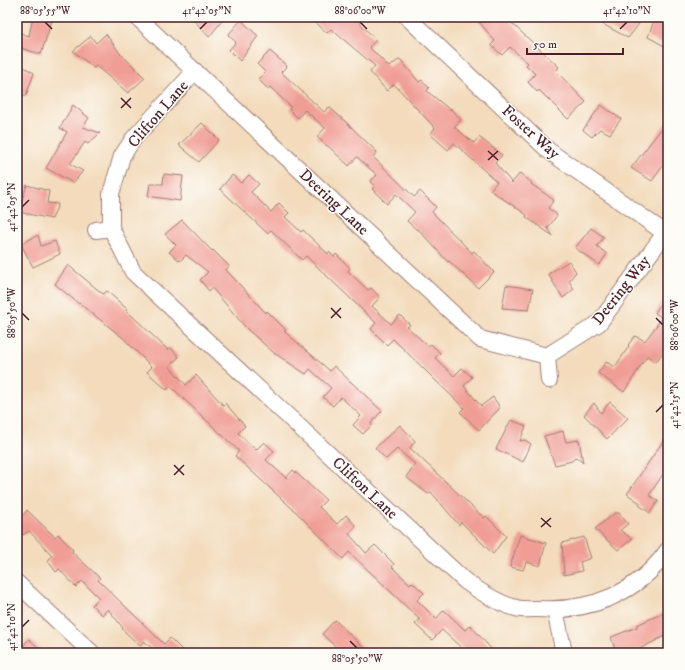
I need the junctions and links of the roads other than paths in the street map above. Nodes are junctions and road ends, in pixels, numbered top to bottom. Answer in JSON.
{"nodes":[{"id":1,"x":138,"y":17,"type":"edge"},
{"id":2,"x":407,"y":17,"type":"edge"},
{"id":3,"x":195,"y":71,"type":"junction"},
{"id":4,"x":667,"y":231,"type":"edge"},
{"id":5,"x":547,"y":356,"type":"junction"},
{"id":6,"x":549,"y":380,"type":"dead end"},
{"id":7,"x":668,"y":550,"type":"edge"},
{"id":8,"x":17,"y":583,"type":"edge"},
{"id":9,"x":555,"y":610,"type":"junction"},
{"id":10,"x":92,"y":653,"type":"edge"},
{"id":11,"x":564,"y":653,"type":"edge"}],
"edges":[{"from":1,"to":3,"type":"street","name":"Deering Lane"},
{"from":2,"to":4,"type":"street","name":"Foster Way"},
{"from":3,"to":5,"type":"street","name":"Deering Lane"},
{"from":3,"to":9,"type":"street","name":"Clifton Lane"},
{"from":4,"to":5,"type":"street","name":"Deering Way"},
{"from":5,"to":6,"type":"street"},
{"from":7,"to":9,"type":"street","name":"Clifton Lane"},
{"from":8,"to":10,"type":"street"},
{"from":9,"to":11,"type":"street"}]}
